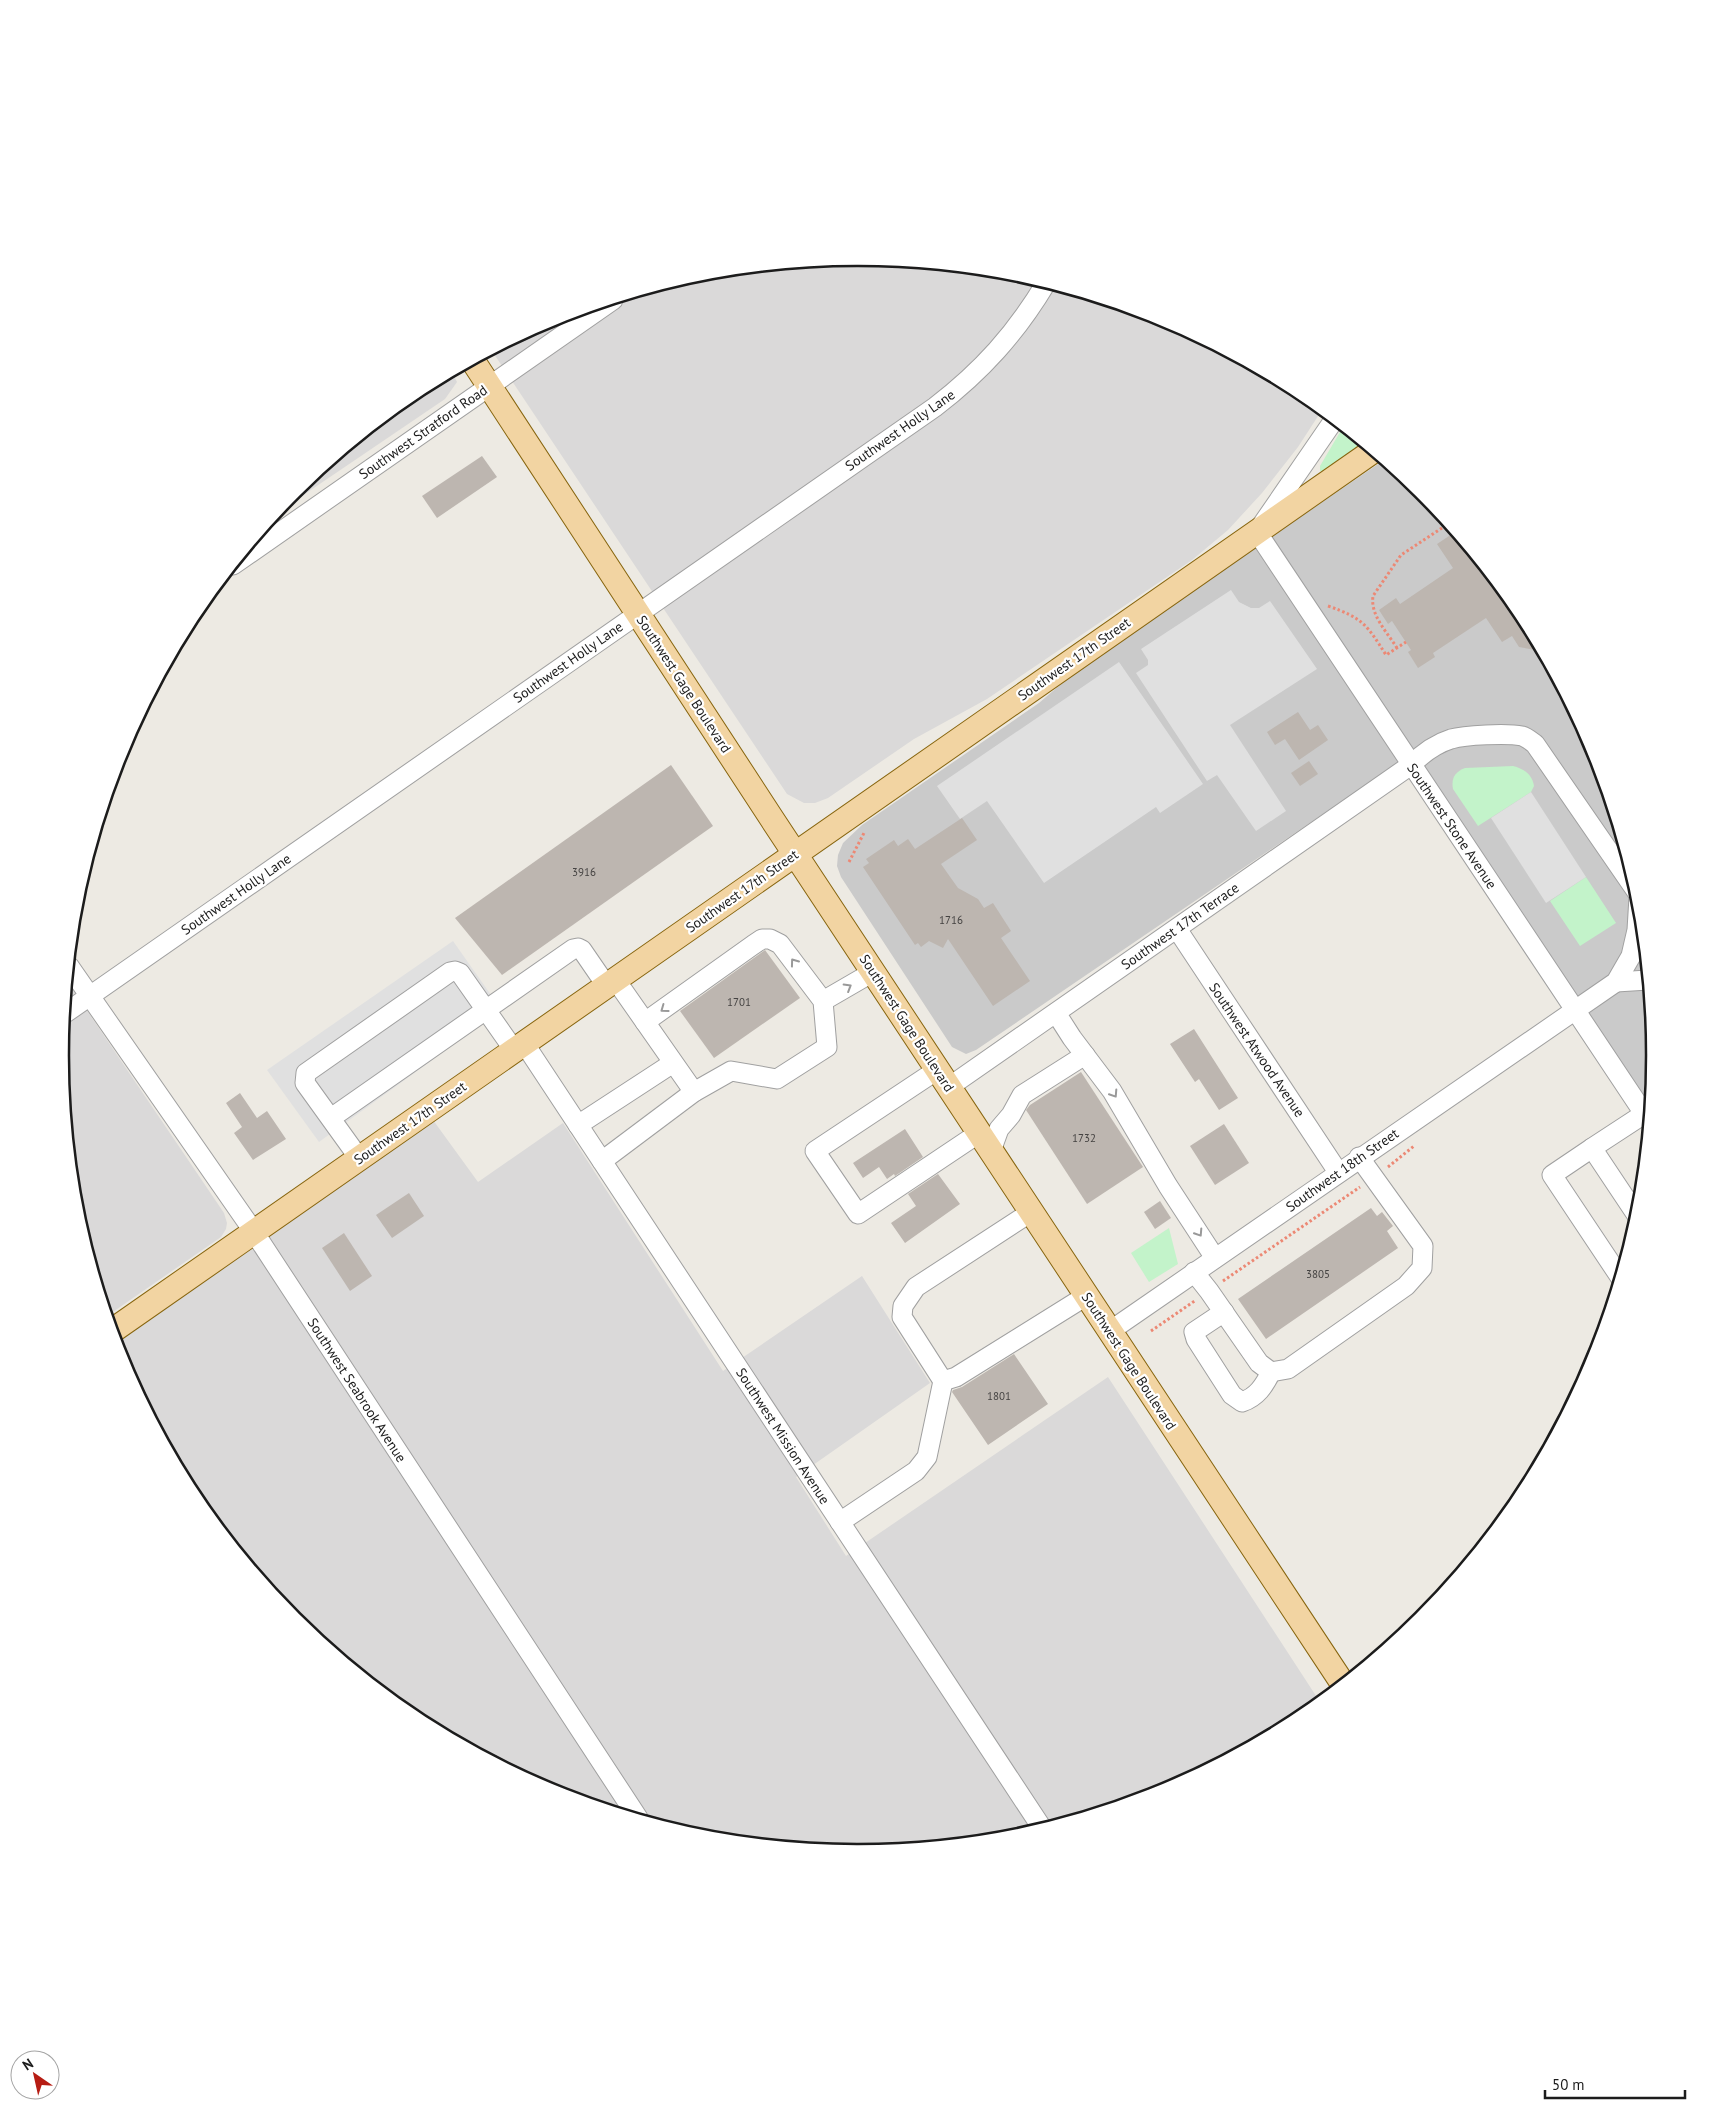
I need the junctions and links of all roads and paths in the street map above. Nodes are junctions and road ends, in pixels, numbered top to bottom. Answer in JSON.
{"nodes":[{"id":1,"x":1043,"y":288,"type":"edge"},
{"id":2,"x":599,"y":310,"type":"edge"},
{"id":3,"x":476,"y":365,"type":"edge"},
{"id":4,"x":490,"y":386,"type":"junction"},
{"id":5,"x":1331,"y":424,"type":"edge"},
{"id":6,"x":1368,"y":454,"type":"edge"},
{"id":7,"x":1443,"y":527,"type":"edge"},
{"id":8,"x":1257,"y":532,"type":"junction"},
{"id":9,"x":250,"y":552,"type":"edge"},
{"id":10,"x":1322,"y":604,"type":"dead end"},
{"id":11,"x":638,"y":613,"type":"junction"},
{"id":12,"x":1406,"y":642,"type":"dead end"},
{"id":13,"x":1397,"y":648,"type":"junction"},
{"id":14,"x":1411,"y":765,"type":"junction"},
{"id":15,"x":796,"y":854,"type":"junction"},
{"id":16,"x":1624,"y":872,"type":"edge"},
{"id":17,"x":1177,"y":929,"type":"junction"},
{"id":18,"x":1636,"y":932,"type":"edge"},
{"id":19,"x":73,"y":972,"type":"edge"},
{"id":20,"x":873,"y":972,"type":"junction"},
{"id":21,"x":1643,"y":980,"type":"edge"},
{"id":22,"x":611,"y":982,"type":"junction"},
{"id":23,"x":1616,"y":982,"type":"junction"},
{"id":24,"x":89,"y":996,"type":"junction"},
{"id":25,"x":823,"y":1001,"type":"junction"},
{"id":26,"x":70,"y":1010,"type":"edge"},
{"id":27,"x":486,"y":1010,"type":"junction"},
{"id":28,"x":1576,"y":1010,"type":"junction"},
{"id":29,"x":1056,"y":1013,"type":"junction"},
{"id":30,"x":645,"y":1022,"type":"junction"},
{"id":31,"x":519,"y":1046,"type":"junction"},
{"id":32,"x":1085,"y":1055,"type":"junction"},
{"id":33,"x":674,"y":1063,"type":"junction"},
{"id":34,"x":943,"y":1079,"type":"junction"},
{"id":35,"x":694,"y":1092,"type":"junction"},
{"id":36,"x":1644,"y":1114,"type":"edge"},
{"id":37,"x":331,"y":1118,"type":"junction"},
{"id":38,"x":1644,"y":1118,"type":"edge"},
{"id":39,"x":578,"y":1125,"type":"junction"},
{"id":40,"x":985,"y":1142,"type":"junction"},
{"id":41,"x":1592,"y":1148,"type":"junction"},
{"id":42,"x":1359,"y":1157,"type":"junction"},
{"id":43,"x":359,"y":1158,"type":"junction"},
{"id":44,"x":602,"y":1161,"type":"junction"},
{"id":45,"x":1338,"y":1172,"type":"junction"},
{"id":46,"x":1631,"y":1207,"type":"edge"},
{"id":47,"x":1031,"y":1212,"type":"junction"},
{"id":48,"x":254,"y":1232,"type":"junction"},
{"id":49,"x":1215,"y":1258,"type":"junction"},
{"id":50,"x":1616,"y":1270,"type":"edge"},
{"id":51,"x":1194,"y":1272,"type":"junction"},
{"id":52,"x":1086,"y":1296,"type":"junction"},
{"id":53,"x":1224,"y":1312,"type":"junction"},
{"id":54,"x":118,"y":1327,"type":"edge"},
{"id":55,"x":1110,"y":1331,"type":"junction"},
{"id":56,"x":1271,"y":1372,"type":"junction"},
{"id":57,"x":942,"y":1381,"type":"junction"},
{"id":58,"x":840,"y":1522,"type":"junction"},
{"id":59,"x":1339,"y":1680,"type":"edge"},
{"id":60,"x":633,"y":1811,"type":"edge"},
{"id":61,"x":1038,"y":1823,"type":"edge"}],
"edges":[{"from":1,"to":11,"type":"street","name":"Southwest Holly Lane"},
{"from":2,"to":4,"type":"street","name":"Southwest Stratford Road"},
{"from":3,"to":4,"type":"main road","name":"Southwest Gage Boulevard"},
{"from":4,"to":9,"type":"street","name":"Southwest Stratford Road"},
{"from":4,"to":11,"type":"main road","name":"Southwest Gage Boulevard"},
{"from":5,"to":8,"type":"street"},
{"from":6,"to":8,"type":"main road","name":"Southwest 17th Street"},
{"from":7,"to":13,"type":"path"},
{"from":8,"to":14,"type":"street","name":"Southwest Stone Avenue"},
{"from":8,"to":15,"type":"main road","name":"Southwest 17th Street"},
{"from":10,"to":13,"type":"path"},
{"from":11,"to":15,"type":"main road","name":"Southwest Gage Boulevard"},
{"from":11,"to":24,"type":"street","name":"Southwest Holly Lane"},
{"from":12,"to":13,"type":"path"},
{"from":14,"to":16,"type":"street","name":"Southwest 17th Terrace"},
{"from":14,"to":17,"type":"street","name":"Southwest 17th Terrace"},
{"from":14,"to":28,"type":"street","name":"Southwest Stone Avenue"},
{"from":15,"to":20,"type":"main road","name":"Southwest Gage Boulevard"},
{"from":15,"to":22,"type":"main road","name":"Southwest 17th Street"},
{"from":17,"to":29,"type":"street","name":"Southwest 17th Terrace"},
{"from":17,"to":45,"type":"street","name":"Southwest Atwood Avenue"},
{"from":18,"to":23,"type":"street"},
{"from":19,"to":24,"type":"street","name":"Southwest Seabrook Avenue"},
{"from":25,"to":20,"type":"street","one_way":true},
{"from":20,"to":34,"type":"main road","name":"Southwest Gage Boulevard"},
{"from":21,"to":23,"type":"street"},
{"from":22,"to":27,"type":"street"},
{"from":22,"to":30,"type":"street"},
{"from":22,"to":31,"type":"main road","name":"Southwest 17th Street"},
{"from":23,"to":28,"type":"street","name":"Southwest 18th Street"},
{"from":24,"to":26,"type":"street","name":"Southwest Holly Lane"},
{"from":24,"to":48,"type":"street","name":"Southwest Seabrook Avenue"},
{"from":25,"to":30,"type":"street","one_way":true},
{"from":25,"to":35,"type":"street"},
{"from":27,"to":31,"type":"street","name":"Southwest Mission Avenue"},
{"from":27,"to":37,"type":"street"},
{"from":27,"to":37,"type":"street","name":"Southwest Mission Avenue"},
{"from":28,"to":36,"type":"street","name":"Southwest Stone Avenue"},
{"from":28,"to":42,"type":"street","name":"Southwest 18th Street"},
{"from":29,"to":32,"type":"street"},
{"from":29,"to":34,"type":"street","name":"Southwest 17th Terrace"},
{"from":30,"to":33,"type":"street"},
{"from":31,"to":39,"type":"street","name":"Southwest Mission Avenue"},
{"from":31,"to":43,"type":"main road","name":"Southwest 17th Street"},
{"from":32,"to":40,"type":"street"},
{"from":32,"to":49,"type":"street","one_way":true},
{"from":33,"to":35,"type":"street"},
{"from":33,"to":39,"type":"street"},
{"from":34,"to":40,"type":"main road","name":"Southwest Gage Boulevard"},
{"from":34,"to":40,"type":"street","name":"Southwest 17th Terrace"},
{"from":35,"to":44,"type":"street"},
{"from":37,"to":43,"type":"street","name":"Southwest Mission Avenue"},
{"from":38,"to":41,"type":"street"},
{"from":39,"to":44,"type":"street","name":"Southwest Mission Avenue"},
{"from":40,"to":47,"type":"main road","name":"Southwest Gage Boulevard"},
{"from":41,"to":46,"type":"street"},
{"from":41,"to":50,"type":"street"},
{"from":42,"to":45,"type":"street","name":"Southwest 18th Street"},
{"from":42,"to":56,"type":"street"},
{"from":43,"to":48,"type":"main road","name":"Southwest 17th Street"},
{"from":44,"to":58,"type":"street","name":"Southwest Mission Avenue"},
{"from":45,"to":49,"type":"street","name":"Southwest 18th Street"},
{"from":47,"to":52,"type":"main road","name":"Southwest Gage Boulevard"},
{"from":47,"to":57,"type":"street"},
{"from":48,"to":54,"type":"main road","name":"Southwest 17th Street"},
{"from":48,"to":60,"type":"street","name":"Southwest Seabrook Avenue"},
{"from":49,"to":51,"type":"street","name":"Southwest 18th Street"},
{"from":51,"to":53,"type":"street"},
{"from":51,"to":55,"type":"street","name":"Southwest 18th Street"},
{"from":52,"to":55,"type":"main road","name":"Southwest Gage Boulevard"},
{"from":52,"to":57,"type":"street"},
{"from":53,"to":56,"type":"street"},
{"from":53,"to":56,"type":"street"},
{"from":55,"to":59,"type":"main road","name":"Southwest Gage Boulevard"},
{"from":57,"to":58,"type":"street"},
{"from":58,"to":61,"type":"street","name":"Southwest Mission Avenue"}]}
